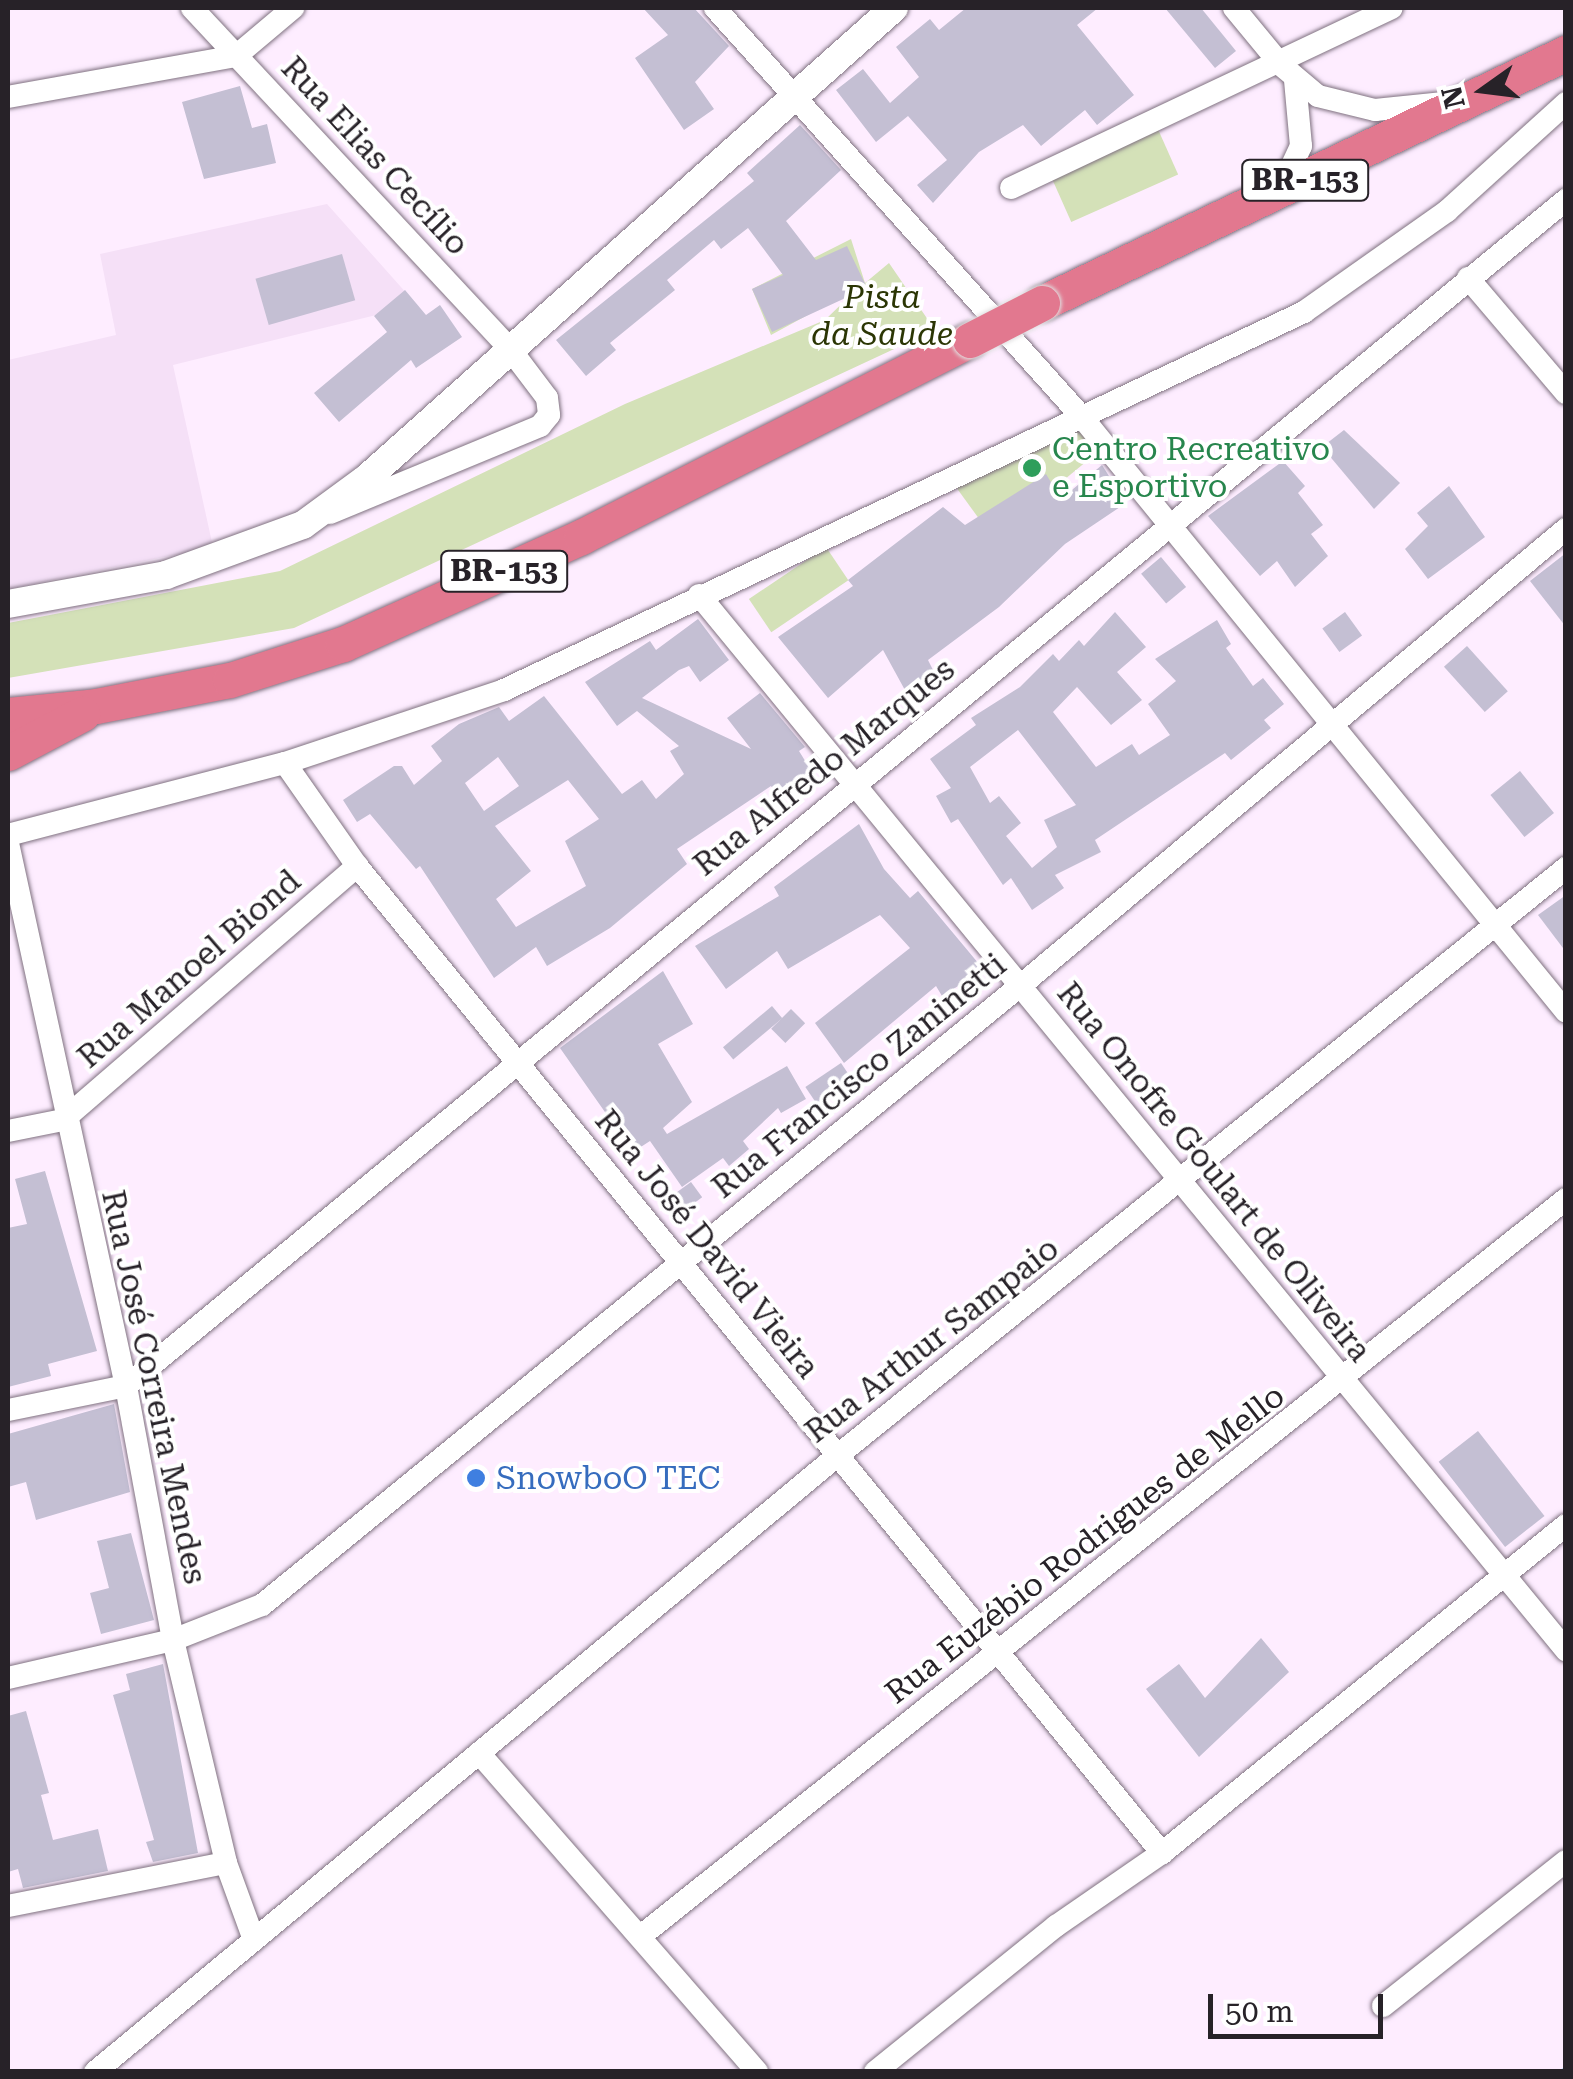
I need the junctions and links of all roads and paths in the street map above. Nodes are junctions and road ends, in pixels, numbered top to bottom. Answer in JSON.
{"nodes":[{"id":1,"x":192,"y":8,"type":"edge"},
{"id":2,"x":292,"y":8,"type":"edge"},
{"id":3,"x":715,"y":8,"type":"edge"},
{"id":4,"x":894,"y":8,"type":"edge"},
{"id":5,"x":1234,"y":8,"type":"edge"},
{"id":6,"x":1392,"y":8,"type":"edge"},
{"id":7,"x":1566,"y":54,"type":"edge"},
{"id":8,"x":236,"y":56,"type":"junction"},
{"id":9,"x":1288,"y":72,"type":"junction"},
{"id":10,"x":8,"y":97,"type":"edge"},
{"id":11,"x":795,"y":97,"type":"junction"},
{"id":12,"x":1453,"y":102,"type":"junction"},
{"id":13,"x":1566,"y":102,"type":"edge"},
{"id":14,"x":1010,"y":188,"type":"dead end"},
{"id":15,"x":1277,"y":195,"type":"junction"},
{"id":16,"x":1566,"y":200,"type":"edge"},
{"id":17,"x":1468,"y":278,"type":"junction"},
{"id":18,"x":985,"y":333,"type":"junction"},
{"id":19,"x":510,"y":349,"type":"junction"},
{"id":20,"x":1566,"y":393,"type":"edge"},
{"id":21,"x":1080,"y":416,"type":"junction"},
{"id":22,"x":1169,"y":524,"type":"junction"},
{"id":23,"x":303,"y":525,"type":"junction"},
{"id":24,"x":1566,"y":530,"type":"edge"},
{"id":25,"x":699,"y":594,"type":"junction"},
{"id":26,"x":8,"y":604,"type":"edge"},
{"id":27,"x":96,"y":706,"type":"junction"},
{"id":28,"x":8,"y":715,"type":"edge"},
{"id":29,"x":1329,"y":722,"type":"junction"},
{"id":30,"x":8,"y":753,"type":"edge"},
{"id":31,"x":285,"y":763,"type":"junction"},
{"id":32,"x":854,"y":784,"type":"junction"},
{"id":33,"x":8,"y":835,"type":"edge"},
{"id":34,"x":8,"y":844,"type":"edge"},
{"id":35,"x":357,"y":866,"type":"junction"},
{"id":36,"x":1566,"y":868,"type":"edge"},
{"id":37,"x":1496,"y":926,"type":"junction"},
{"id":38,"x":1020,"y":986,"type":"junction"},
{"id":39,"x":1566,"y":1012,"type":"edge"},
{"id":40,"x":517,"y":1062,"type":"junction"},
{"id":41,"x":63,"y":1120,"type":"junction"},
{"id":42,"x":8,"y":1131,"type":"edge"},
{"id":43,"x":1182,"y":1184,"type":"junction"},
{"id":44,"x":1566,"y":1199,"type":"edge"},
{"id":45,"x":682,"y":1264,"type":"junction"},
{"id":46,"x":1343,"y":1381,"type":"junction"},
{"id":47,"x":126,"y":1386,"type":"junction"},
{"id":48,"x":8,"y":1410,"type":"edge"},
{"id":49,"x":837,"y":1456,"type":"junction"},
{"id":50,"x":1566,"y":1525,"type":"edge"},
{"id":51,"x":1506,"y":1575,"type":"junction"},
{"id":52,"x":173,"y":1640,"type":"junction"},
{"id":53,"x":1566,"y":1650,"type":"edge"},
{"id":54,"x":998,"y":1656,"type":"junction"},
{"id":55,"x":8,"y":1678,"type":"edge"},
{"id":56,"x":479,"y":1753,"type":"junction"},
{"id":57,"x":1162,"y":1853,"type":"junction"},
{"id":58,"x":1566,"y":1862,"type":"edge"},
{"id":59,"x":226,"y":1864,"type":"junction"},
{"id":60,"x":8,"y":1906,"type":"edge"},
{"id":61,"x":642,"y":1935,"type":"junction"},
{"id":62,"x":254,"y":1940,"type":"junction"},
{"id":63,"x":1383,"y":2006,"type":"dead end"},
{"id":64,"x":95,"y":2072,"type":"edge"},
{"id":65,"x":756,"y":2072,"type":"edge"},
{"id":66,"x":875,"y":2072,"type":"edge"}],
"edges":[{"from":1,"to":8,"type":"street","name":"Rua Elias Cecílio"},
{"from":2,"to":8,"type":"street"},
{"from":3,"to":11,"type":"street"},
{"from":4,"to":11,"type":"street"},
{"from":5,"to":9,"type":"street"},
{"from":6,"to":9,"type":"street"},
{"from":7,"to":12,"type":"highway","number":"BR-153"},
{"from":8,"to":10,"type":"street"},
{"from":8,"to":19,"type":"street","name":"Rua Elias Cecílio"},
{"from":9,"to":12,"type":"street"},
{"from":9,"to":14,"type":"street"},
{"from":9,"to":15,"type":"street"},
{"from":11,"to":18,"type":"street"},
{"from":11,"to":19,"type":"street"},
{"from":12,"to":15,"type":"highway","number":"BR-153"},
{"from":13,"to":21,"type":"street"},
{"from":15,"to":18,"type":"highway","number":"BR-153","bridge":true},
{"from":16,"to":17,"type":"street","name":"Rua Alfredo Marques"},
{"from":17,"to":20,"type":"street"},
{"from":17,"to":22,"type":"street","name":"Rua Alfredo Marques"},
{"from":18,"to":21,"type":"street"},
{"from":18,"to":27,"type":"highway","number":"BR-153"},
{"from":19,"to":23,"type":"street"},
{"from":19,"to":23,"type":"street","name":"Rua Elias Cecílio"},
{"from":21,"to":22,"type":"street"},
{"from":21,"to":25,"type":"street"},
{"from":22,"to":29,"type":"street"},
{"from":22,"to":32,"type":"street","name":"Rua Alfredo Marques"},
{"from":23,"to":26,"type":"street"},
{"from":24,"to":29,"type":"street","name":"Rua Francisco Zaninetti"},
{"from":25,"to":31,"type":"street"},
{"from":25,"to":32,"type":"street","name":"Rua Onofre Goulart de Oliveira"},
{"from":27,"to":28,"type":"highway","number":"BR-153"},
{"from":27,"to":30,"type":"highway"},
{"from":29,"to":37,"type":"street"},
{"from":29,"to":38,"type":"street","name":"Rua Francisco Zaninetti"},
{"from":31,"to":33,"type":"street"},
{"from":31,"to":35,"type":"street","name":"Rua José David Vieira"},
{"from":32,"to":38,"type":"street","name":"Rua Onofre Goulart de Oliveira"},
{"from":32,"to":40,"type":"street","name":"Rua Alfredo Marques"},
{"from":34,"to":41,"type":"street","name":"Rua José Correira Mendes"},
{"from":35,"to":40,"type":"street","name":"Rua José David Vieira"},
{"from":35,"to":41,"type":"street","name":"Rua Manoel Biond"},
{"from":36,"to":37,"type":"street","name":"Rua Arthur Sampaio"},
{"from":37,"to":39,"type":"street"},
{"from":37,"to":43,"type":"street","name":"Rua Arthur Sampaio"},
{"from":38,"to":43,"type":"street","name":"Rua Onofre Goulart de Oliveira"},
{"from":38,"to":45,"type":"street","name":"Rua Francisco Zaninetti"},
{"from":40,"to":45,"type":"street","name":"Rua José David Vieira"},
{"from":40,"to":47,"type":"street","name":"Rua Alfredo Marques"},
{"from":41,"to":42,"type":"street"},
{"from":41,"to":47,"type":"street","name":"Rua José Correira Mendes"},
{"from":43,"to":46,"type":"street","name":"Rua Onofre Goulart de Oliveira"},
{"from":43,"to":49,"type":"street","name":"Rua Arthur Sampaio"},
{"from":44,"to":46,"type":"street","name":"Rua Euzébio Rodrigues de Mello"},
{"from":45,"to":49,"type":"street","name":"Rua José David Vieira"},
{"from":45,"to":52,"type":"street","name":"Rua Francisco Zaninetti"},
{"from":46,"to":51,"type":"street","name":"Rua Onofre Goulart de Oliveira"},
{"from":46,"to":54,"type":"street","name":"Rua Euzébio Rodrigues de Mello"},
{"from":47,"to":48,"type":"street"},
{"from":47,"to":52,"type":"street","name":"Rua José Correira Mendes"},
{"from":49,"to":54,"type":"street","name":"Rua José David Vieira"},
{"from":49,"to":56,"type":"street","name":"Rua Arthur Sampaio"},
{"from":50,"to":51,"type":"street"},
{"from":51,"to":53,"type":"street","name":"Rua Onofre Goulart de Oliveira"},
{"from":51,"to":57,"type":"street"},
{"from":52,"to":55,"type":"street","name":"Rua Francisco Zaninetti"},
{"from":52,"to":59,"type":"street","name":"Rua José Correira Mendes"},
{"from":54,"to":57,"type":"street","name":"Rua José David Vieira"},
{"from":54,"to":61,"type":"street","name":"Rua Euzébio Rodrigues de Mello"},
{"from":56,"to":61,"type":"street"},
{"from":56,"to":62,"type":"street","name":"Rua Arthur Sampaio"},
{"from":57,"to":66,"type":"street"},
{"from":58,"to":63,"type":"street"},
{"from":59,"to":60,"type":"street"},
{"from":59,"to":62,"type":"street","name":"Rua José Correira Mendes"},
{"from":61,"to":65,"type":"street"},
{"from":62,"to":64,"type":"street","name":"Rua Arthur Sampaio"}]}
